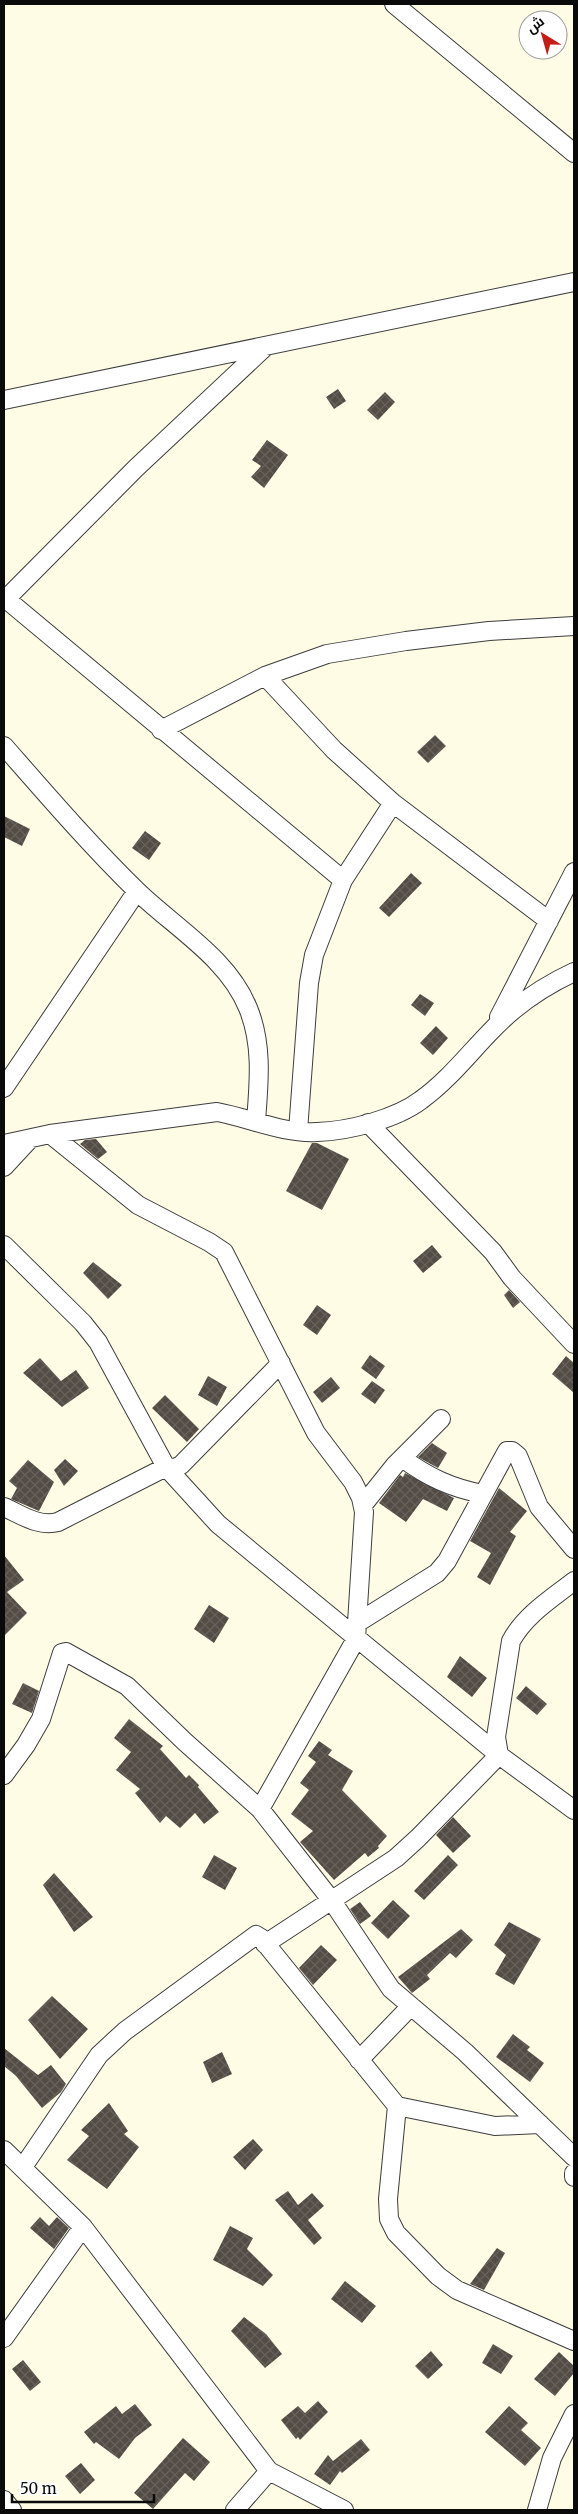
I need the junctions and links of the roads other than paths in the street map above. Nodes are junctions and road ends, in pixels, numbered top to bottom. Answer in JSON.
{"nodes":[{"id":1,"x":394,"y":4,"type":"edge"},
{"id":2,"x":574,"y":153,"type":"edge"},
{"id":3,"x":574,"y":282,"type":"edge"},
{"id":4,"x":265,"y":346,"type":"junction"},
{"id":5,"x":4,"y":400,"type":"edge"},
{"id":6,"x":5,"y":598,"type":"edge"},
{"id":7,"x":574,"y":626,"type":"edge"},
{"id":8,"x":265,"y":676,"type":"junction"},
{"id":9,"x":161,"y":730,"type":"junction"},
{"id":10,"x":4,"y":746,"type":"edge"},
{"id":11,"x":393,"y":803,"type":"junction"},
{"id":12,"x":574,"y":872,"type":"edge"},
{"id":13,"x":343,"y":880,"type":"junction"},
{"id":14,"x":137,"y":891,"type":"junction"},
{"id":15,"x":549,"y":921,"type":"junction"},
{"id":16,"x":574,"y":972,"type":"edge"},
{"id":17,"x":494,"y":1027,"type":"junction"},
{"id":18,"x":4,"y":1088,"type":"edge"},
{"id":19,"x":256,"y":1121,"type":"junction"},
{"id":20,"x":368,"y":1122,"type":"junction"},
{"id":21,"x":298,"y":1131,"type":"junction"},
{"id":22,"x":50,"y":1134,"type":"junction"},
{"id":23,"x":30,"y":1139,"type":"junction"},
{"id":24,"x":4,"y":1144,"type":"edge"},
{"id":25,"x":4,"y":1167,"type":"edge"},
{"id":26,"x":4,"y":1245,"type":"edge"},
{"id":27,"x":574,"y":1344,"type":"edge"},
{"id":28,"x":280,"y":1362,"type":"junction"},
{"id":29,"x":441,"y":1419,"type":"dead end"},
{"id":30,"x":402,"y":1458,"type":"junction"},
{"id":31,"x":166,"y":1468,"type":"junction"},
{"id":32,"x":482,"y":1494,"type":"junction"},
{"id":33,"x":363,"y":1505,"type":"junction"},
{"id":34,"x":4,"y":1507,"type":"edge"},
{"id":35,"x":574,"y":1549,"type":"edge"},
{"id":36,"x":574,"y":1581,"type":"edge"},
{"id":37,"x":356,"y":1631,"type":"junction"},
{"id":38,"x":499,"y":1755,"type":"junction"},
{"id":39,"x":4,"y":1774,"type":"edge"},
{"id":40,"x":260,"y":1809,"type":"junction"},
{"id":41,"x":574,"y":1810,"type":"edge"},
{"id":42,"x":332,"y":1900,"type":"junction"},
{"id":43,"x":265,"y":1944,"type":"junction"},
{"id":44,"x":410,"y":2006,"type":"junction"},
{"id":45,"x":359,"y":2060,"type":"junction"},
{"id":46,"x":397,"y":2106,"type":"junction"},
{"id":47,"x":540,"y":2124,"type":"junction"},
{"id":48,"x":4,"y":2152,"type":"edge"},
{"id":49,"x":574,"y":2157,"type":"edge"},
{"id":50,"x":23,"y":2167,"type":"junction"},
{"id":51,"x":574,"y":2173,"type":"edge"},
{"id":52,"x":574,"y":2177,"type":"edge"},
{"id":53,"x":83,"y":2227,"type":"junction"},
{"id":54,"x":4,"y":2338,"type":"edge"},
{"id":55,"x":574,"y":2341,"type":"edge"},
{"id":56,"x":574,"y":2414,"type":"edge"},
{"id":57,"x":269,"y":2471,"type":"junction"},
{"id":58,"x":235,"y":2510,"type":"edge"},
{"id":59,"x":344,"y":2510,"type":"edge"},
{"id":60,"x":537,"y":2510,"type":"edge"}],
"edges":[{"from":1,"to":2,"type":"street"},
{"from":3,"to":4,"type":"street"},
{"from":4,"to":5,"type":"street"},
{"from":4,"to":6,"type":"street"},
{"from":6,"to":9,"type":"street"},
{"from":7,"to":8,"type":"street"},
{"from":8,"to":9,"type":"street"},
{"from":8,"to":11,"type":"street"},
{"from":9,"to":13,"type":"street"},
{"from":10,"to":14,"type":"street"},
{"from":11,"to":13,"type":"street"},
{"from":11,"to":15,"type":"street"},
{"from":12,"to":15,"type":"street"},
{"from":13,"to":21,"type":"street"},
{"from":14,"to":18,"type":"street"},
{"from":14,"to":19,"type":"street"},
{"from":15,"to":17,"type":"street"},
{"from":16,"to":17,"type":"street"},
{"from":17,"to":20,"type":"street"},
{"from":19,"to":21,"type":"street"},
{"from":19,"to":22,"type":"street"},
{"from":20,"to":21,"type":"street"},
{"from":20,"to":27,"type":"street"},
{"from":22,"to":23,"type":"street"},
{"from":22,"to":28,"type":"street"},
{"from":23,"to":24,"type":"street"},
{"from":23,"to":25,"type":"street"},
{"from":26,"to":31,"type":"street"},
{"from":28,"to":31,"type":"street"},
{"from":28,"to":33,"type":"street"},
{"from":29,"to":30,"type":"street"},
{"from":30,"to":32,"type":"street"},
{"from":30,"to":33,"type":"street"},
{"from":31,"to":34,"type":"street"},
{"from":31,"to":37,"type":"street"},
{"from":32,"to":35,"type":"street"},
{"from":32,"to":37,"type":"street"},
{"from":33,"to":37,"type":"street"},
{"from":36,"to":38,"type":"street"},
{"from":37,"to":38,"type":"street"},
{"from":37,"to":40,"type":"street"},
{"from":38,"to":41,"type":"street"},
{"from":38,"to":42,"type":"street"},
{"from":39,"to":40,"type":"street"},
{"from":40,"to":42,"type":"street"},
{"from":42,"to":43,"type":"street"},
{"from":42,"to":44,"type":"street"},
{"from":43,"to":45,"type":"street"},
{"from":43,"to":50,"type":"street"},
{"from":44,"to":45,"type":"street"},
{"from":44,"to":47,"type":"street"},
{"from":45,"to":46,"type":"street"},
{"from":46,"to":47,"type":"street"},
{"from":46,"to":55,"type":"street"},
{"from":47,"to":49,"type":"street"},
{"from":48,"to":50,"type":"street"},
{"from":50,"to":53,"type":"street"},
{"from":51,"to":52,"type":"street"},
{"from":53,"to":54,"type":"street"},
{"from":53,"to":57,"type":"street"},
{"from":56,"to":60,"type":"street"},
{"from":57,"to":58,"type":"street"},
{"from":57,"to":59,"type":"street"}]}
